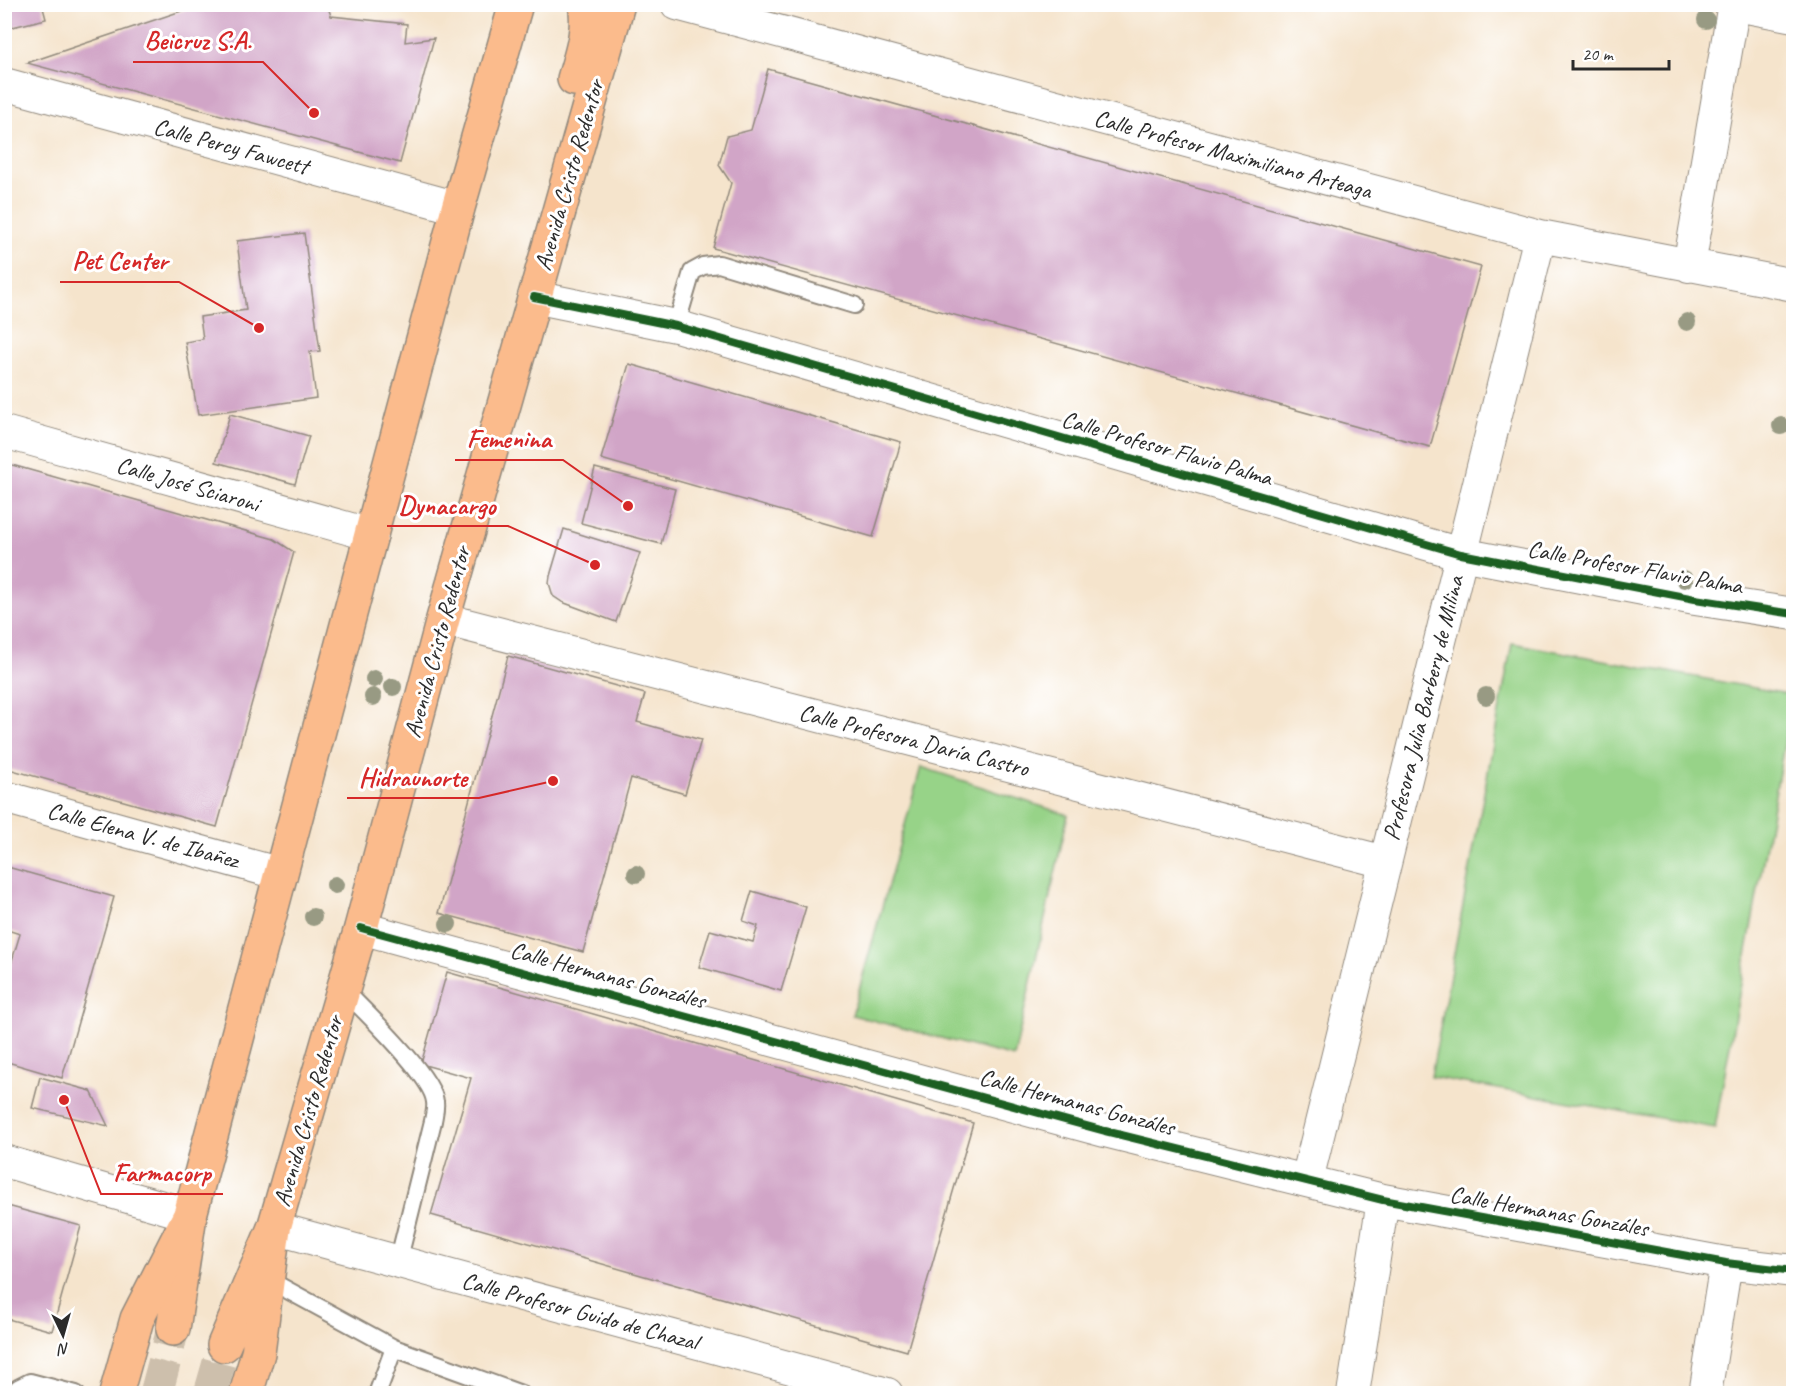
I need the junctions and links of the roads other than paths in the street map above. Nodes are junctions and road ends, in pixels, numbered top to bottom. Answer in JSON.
{"nodes":[{"id":1,"x":516,"y":4,"type":"edge"},
{"id":2,"x":542,"y":4,"type":"edge"},
{"id":3,"x":585,"y":4,"type":"edge"},
{"id":4,"x":618,"y":4,"type":"edge"},
{"id":5,"x":677,"y":4,"type":"edge"},
{"id":6,"x":1733,"y":5,"type":"edge"},
{"id":7,"x":1794,"y":16,"type":"edge"},
{"id":8,"x":500,"y":62,"type":"junction"},
{"id":9,"x":4,"y":84,"type":"edge"},
{"id":10,"x":458,"y":208,"type":"junction"},
{"id":11,"x":1540,"y":236,"type":"junction"},
{"id":12,"x":1689,"y":266,"type":"junction"},
{"id":13,"x":1794,"y":285,"type":"edge"},
{"id":14,"x":534,"y":297,"type":"junction"},
{"id":15,"x":854,"y":305,"type":"dead end"},
{"id":16,"x":676,"y":326,"type":"junction"},
{"id":17,"x":520,"y":345,"type":"junction"},
{"id":18,"x":4,"y":432,"type":"edge"},
{"id":19,"x":372,"y":535,"type":"junction"},
{"id":20,"x":1461,"y":554,"type":"junction"},
{"id":21,"x":1794,"y":614,"type":"edge"},
{"id":22,"x":443,"y":619,"type":"junction"},
{"id":23,"x":4,"y":797,"type":"edge"},
{"id":24,"x":1385,"y":862,"type":"junction"},
{"id":25,"x":281,"y":874,"type":"junction"},
{"id":26,"x":361,"y":928,"type":"junction"},
{"id":27,"x":343,"y":989,"type":"junction"},
{"id":28,"x":4,"y":1161,"type":"edge"},
{"id":29,"x":1307,"y":1180,"type":"junction"},
{"id":30,"x":1383,"y":1200,"type":"junction"},
{"id":31,"x":190,"y":1215,"type":"junction"},
{"id":32,"x":274,"y":1228,"type":"junction"},
{"id":33,"x":398,"y":1262,"type":"junction"},
{"id":34,"x":1726,"y":1263,"type":"junction"},
{"id":35,"x":1794,"y":1271,"type":"edge"},
{"id":36,"x":267,"y":1279,"type":"junction"},
{"id":37,"x":173,"y":1329,"type":"tunnel mouth"},
{"id":38,"x":224,"y":1345,"type":"tunnel mouth"},
{"id":39,"x":394,"y":1348,"type":"junction"},
{"id":40,"x":16,"y":1394,"type":"edge"},
{"id":41,"x":76,"y":1394,"type":"edge"},
{"id":42,"x":116,"y":1394,"type":"edge"},
{"id":43,"x":246,"y":1394,"type":"edge"},
{"id":44,"x":377,"y":1394,"type":"edge"},
{"id":45,"x":520,"y":1394,"type":"edge"},
{"id":46,"x":887,"y":1394,"type":"edge"},
{"id":47,"x":1353,"y":1394,"type":"edge"},
{"id":48,"x":1706,"y":1394,"type":"edge"}],
"edges":[{"from":1,"to":8,"type":"main road"},
{"from":2,"to":8,"type":"main road"},
{"from":3,"to":17,"type":"main road"},
{"from":4,"to":14,"type":"main road","name":"Avenida Cristo Redentor"},
{"from":5,"to":11,"type":"street","name":"Calle Profesor Maximiliano Arteaga"},
{"from":6,"to":7,"type":"street"},
{"from":6,"to":12,"type":"street"},
{"from":8,"to":10,"type":"main road"},
{"from":9,"to":10,"type":"street","name":"Calle Percy Fawcett"},
{"from":10,"to":19,"type":"main road"},
{"from":11,"to":12,"type":"street","name":"Calle Profesor Maximiliano Arteaga"},
{"from":11,"to":20,"type":"street","name":"Profesora Julia Barbery de Milina"},
{"from":12,"to":13,"type":"street","name":"Calle Profesor Maximiliano Arteaga"},
{"from":14,"to":16,"type":"street","name":"Calle Profesor Flavio Palma"},
{"from":14,"to":17,"type":"main road","name":"Avenida Cristo Redentor"},
{"from":15,"to":16,"type":"lane"},
{"from":16,"to":20,"type":"street","name":"Calle Profesor Flavio Palma"},
{"from":17,"to":22,"type":"main road","name":"Avenida Cristo Redentor"},
{"from":18,"to":19,"type":"street","name":"Calle José Sciaroni"},
{"from":19,"to":25,"type":"main road"},
{"from":20,"to":21,"type":"street","name":"Calle Profesor Flavio Palma"},
{"from":20,"to":24,"type":"street","name":"Profesora Julia Barbery de Milina"},
{"from":22,"to":24,"type":"street","name":"Calle Profesora Daría Castro"},
{"from":22,"to":26,"type":"main road","name":"Avenida Cristo Redentor"},
{"from":23,"to":25,"type":"street","name":"Calle Elena V. de Ibañez"},
{"from":24,"to":29,"type":"street","name":"Profesora Julia Barbery de Milina"},
{"from":25,"to":31,"type":"main road"},
{"from":26,"to":27,"type":"main road","name":"Avenida Cristo Redentor"},
{"from":26,"to":29,"type":"street","name":"Calle Hermanas Gonzáles"},
{"from":27,"to":32,"type":"main road","name":"Avenida Cristo Redentor"},
{"from":27,"to":33,"type":"lane"},
{"from":28,"to":31,"type":"street"},
{"from":29,"to":30,"type":"street","name":"Calle Hermanas Gonzáles"},
{"from":30,"to":34,"type":"street","name":"Calle Hermanas Gonzáles"},
{"from":30,"to":47,"type":"street"},
{"from":31,"to":37,"type":"main road"},
{"from":31,"to":42,"type":"main road"},
{"from":32,"to":33,"type":"street","name":"Calle Profesor Guido de Chazal"},
{"from":32,"to":36,"type":"main road"},
{"from":32,"to":38,"type":"main road","name":"Avenida Cristo Redentor"},
{"from":33,"to":46,"type":"street","name":"Calle Profesor Guido de Chazal"},
{"from":34,"to":35,"type":"street","name":"Calle Hermanas Gonzáles"},
{"from":34,"to":48,"type":"street"},
{"from":36,"to":39,"type":"lane"},
{"from":36,"to":43,"type":"main road"},
{"from":39,"to":44,"type":"lane"},
{"from":39,"to":45,"type":"lane"},
{"from":40,"to":41,"type":"lane"}]}
